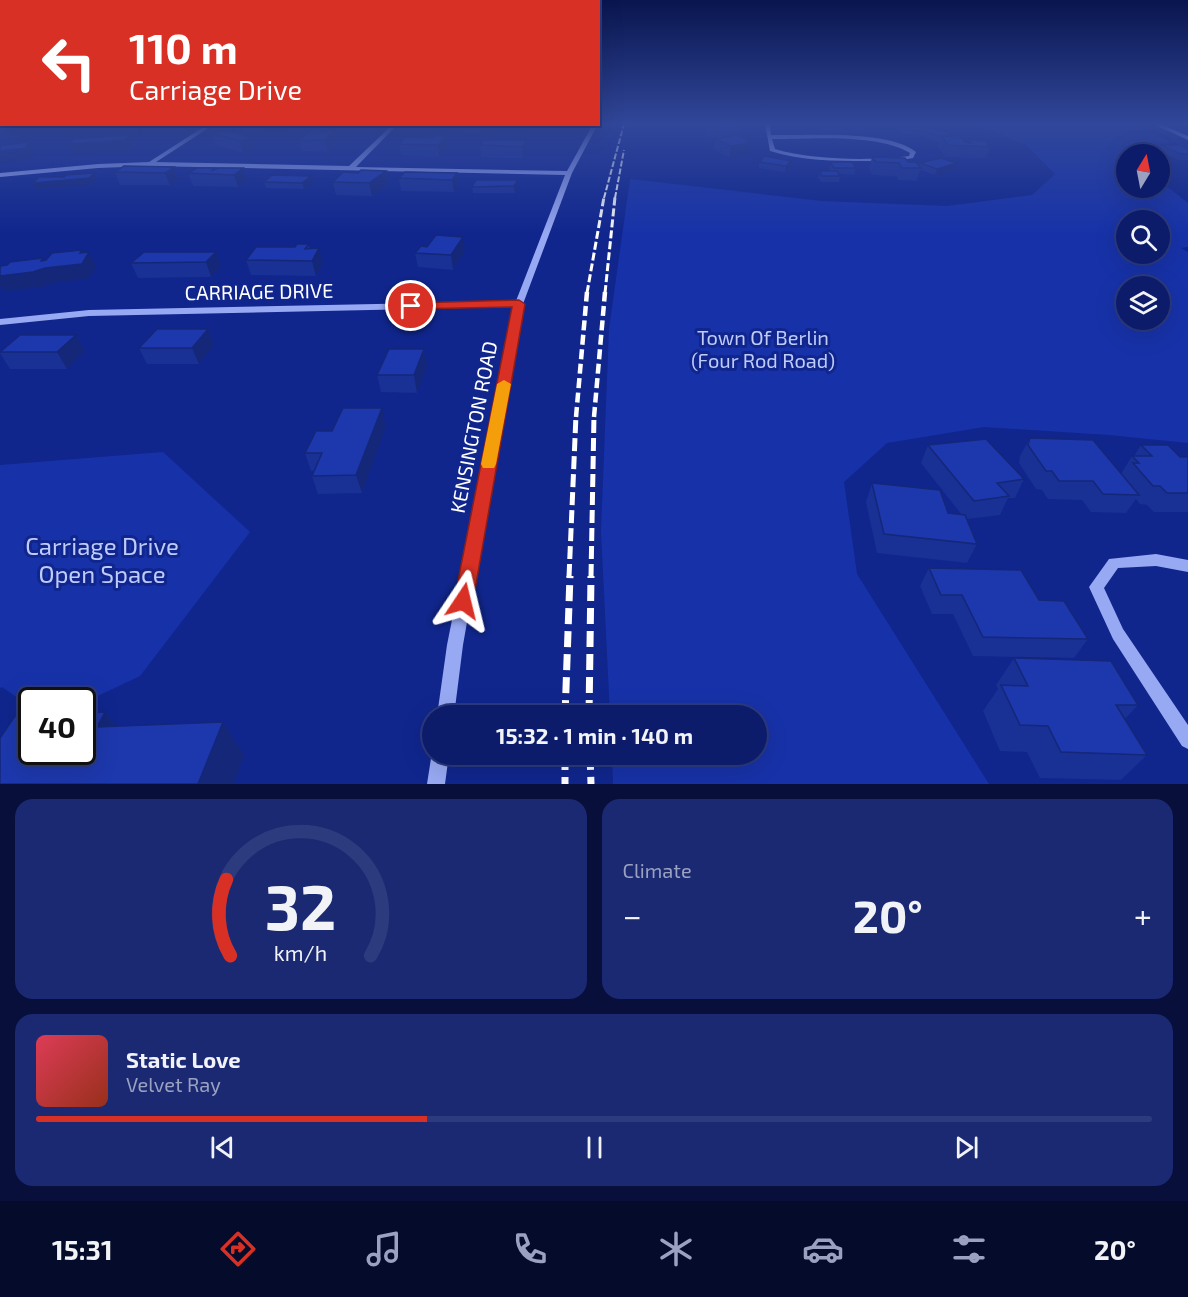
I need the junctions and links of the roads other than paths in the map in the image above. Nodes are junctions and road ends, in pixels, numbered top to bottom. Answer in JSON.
{"nodes":[{"id":1,"x":155,"y":161,"type":"edge"},
{"id":2,"x":358,"y":161,"type":"edge"},
{"id":3,"x":576,"y":161,"type":"edge"},
{"id":4,"x":150,"y":164,"type":"junction"},
{"id":5,"x":351,"y":168,"type":"junction"},
{"id":6,"x":569,"y":173,"type":"junction"},
{"id":7,"x":0,"y":175,"type":"edge"},
{"id":8,"x":519,"y":304,"type":"junction"},
{"id":9,"x":0,"y":322,"type":"edge"},
{"id":10,"x":1188,"y":566,"type":"edge"},
{"id":11,"x":447,"y":705,"type":"edge"},
{"id":12,"x":1188,"y":740,"type":"edge"},
{"id":13,"x":439,"y":765,"type":"edge"},
{"id":14,"x":436,"y":784,"type":"edge"}],
"edges":[{"from":1,"to":4,"type":"street"},
{"from":2,"to":5,"type":"street"},
{"from":3,"to":6,"type":"street","name":"KENSINGTON ROAD"},
{"from":4,"to":5,"type":"street"},
{"from":4,"to":7,"type":"street"},
{"from":5,"to":6,"type":"street"},
{"from":6,"to":8,"type":"street","name":"KENSINGTON ROAD"},
{"from":8,"to":9,"type":"street","name":"CARRIAGE DRIVE"},
{"from":8,"to":11,"type":"street","name":"KENSINGTON ROAD"},
{"from":10,"to":12,"type":"street"},
{"from":13,"to":14,"type":"street"}]}
